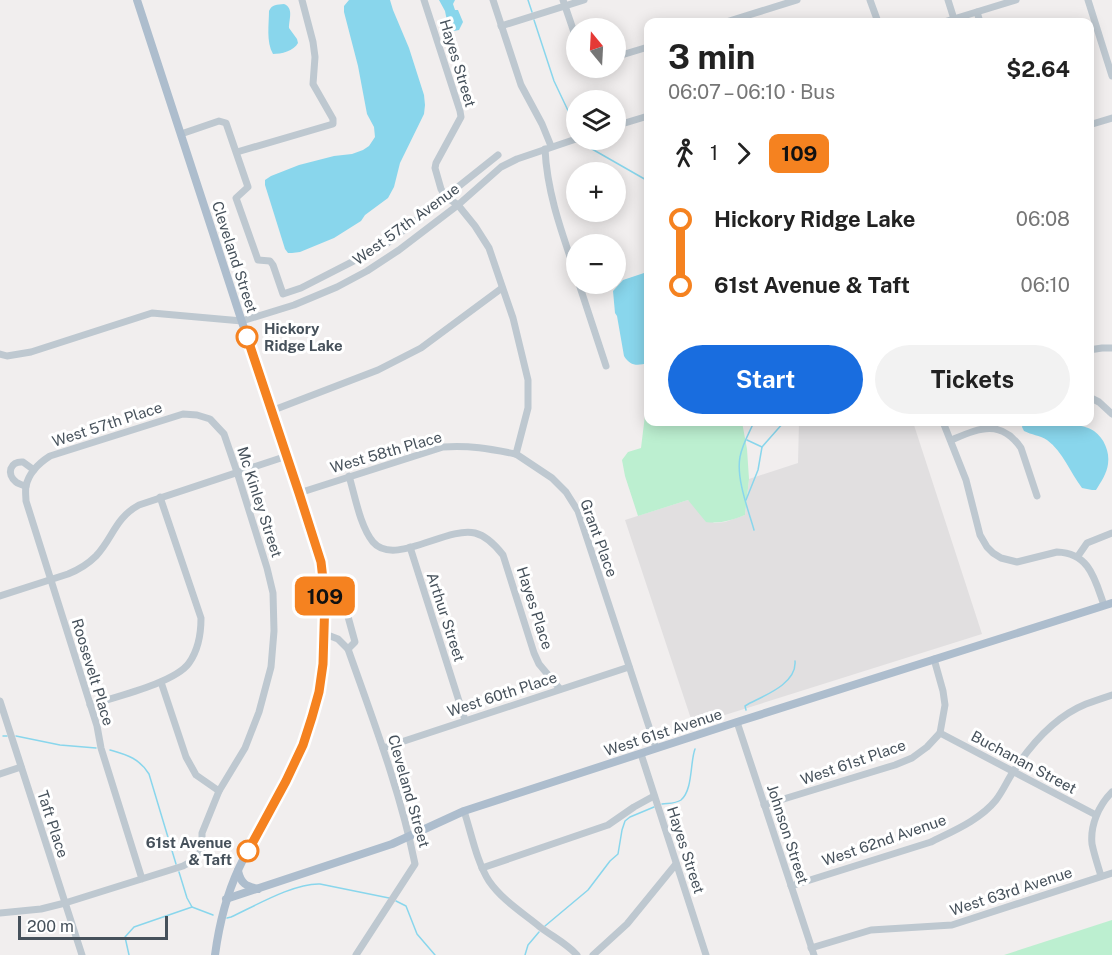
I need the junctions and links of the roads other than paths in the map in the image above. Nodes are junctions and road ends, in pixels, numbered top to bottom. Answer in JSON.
{"nodes":[{"id":1,"x":137,"y":0,"type":"edge"},
{"id":2,"x":302,"y":0,"type":"edge"},
{"id":3,"x":424,"y":0,"type":"edge"},
{"id":4,"x":493,"y":0,"type":"edge"},
{"id":5,"x":584,"y":0,"type":"edge"},
{"id":6,"x":797,"y":0,"type":"edge"},
{"id":7,"x":870,"y":0,"type":"edge"},
{"id":8,"x":948,"y":0,"type":"edge"},
{"id":9,"x":1016,"y":0,"type":"edge"},
{"id":10,"x":1088,"y":0,"type":"edge"},
{"id":11,"x":564,"y":3,"type":"edge"},
{"id":12,"x":977,"y":12,"type":"junction"},
{"id":13,"x":569,"y":18,"type":"edge"},
{"id":14,"x":739,"y":18,"type":"edge"},
{"id":15,"x":877,"y":18,"type":"edge"},
{"id":16,"x":954,"y":18,"type":"edge"},
{"id":17,"x":957,"y":18,"type":"edge"},
{"id":18,"x":979,"y":18,"type":"edge"},
{"id":19,"x":1094,"y":18,"type":"edge"},
{"id":20,"x":1094,"y":19,"type":"edge"},
{"id":21,"x":501,"y":26,"type":"junction"},
{"id":22,"x":644,"y":48,"type":"edge"},
{"id":23,"x":626,"y":54,"type":"edge"},
{"id":24,"x":1112,"y":76,"type":"edge"},
{"id":25,"x":644,"y":117,"type":"edge"},
{"id":26,"x":1112,"y":118,"type":"edge"},
{"id":27,"x":626,"y":123,"type":"edge"},
{"id":28,"x":1094,"y":123,"type":"edge"},
{"id":29,"x":181,"y":134,"type":"junction"},
{"id":30,"x":566,"y":141,"type":"edge"},
{"id":31,"x":548,"y":147,"type":"junction"},
{"id":32,"x":237,"y":152,"type":"junction"},
{"id":33,"x":498,"y":155,"type":"dead end"},
{"id":34,"x":445,"y":196,"type":"junction"},
{"id":35,"x":458,"y":205,"type":"junction"},
{"id":36,"x":566,"y":244,"type":"edge"},
{"id":37,"x":502,"y":288,"type":"junction"},
{"id":38,"x":582,"y":294,"type":"edge"},
{"id":39,"x":242,"y":321,"type":"junction"},
{"id":40,"x":1112,"y":348,"type":"edge"},
{"id":41,"x":1094,"y":349,"type":"edge"},
{"id":42,"x":0,"y":354,"type":"edge"},
{"id":43,"x":606,"y":366,"type":"dead end"},
{"id":44,"x":1094,"y":400,"type":"edge"},
{"id":45,"x":271,"y":411,"type":"junction"},
{"id":46,"x":1112,"y":414,"type":"edge"},
{"id":47,"x":197,"y":415,"type":"joint"},
{"id":48,"x":945,"y":426,"type":"edge"},
{"id":49,"x":951,"y":440,"type":"junction"},
{"id":50,"x":516,"y":454,"type":"junction"},
{"id":51,"x":286,"y":456,"type":"junction"},
{"id":52,"x":33,"y":471,"type":"junction"},
{"id":53,"x":237,"y":472,"type":"junction"},
{"id":54,"x":349,"y":476,"type":"junction"},
{"id":55,"x":26,"y":486,"type":"junction"},
{"id":56,"x":299,"y":493,"type":"junction"},
{"id":57,"x":1037,"y":496,"type":"dead end"},
{"id":58,"x":160,"y":497,"type":"junction"},
{"id":59,"x":1112,"y":534,"type":"edge"},
{"id":60,"x":410,"y":547,"type":"junction"},
{"id":61,"x":1078,"y":556,"type":"junction"},
{"id":62,"x":50,"y":580,"type":"junction"},
{"id":63,"x":0,"y":596,"type":"edge"},
{"id":64,"x":1108,"y":604,"type":"edge"},
{"id":65,"x":347,"y":613,"type":"dead end"},
{"id":66,"x":325,"y":634,"type":"junction"},
{"id":67,"x":348,"y":649,"type":"junction"},
{"id":68,"x":934,"y":659,"type":"junction"},
{"id":69,"x":629,"y":667,"type":"junction"},
{"id":70,"x":160,"y":682,"type":"junction"},
{"id":71,"x":560,"y":689,"type":"junction"},
{"id":72,"x":1112,"y":695,"type":"edge"},
{"id":73,"x":0,"y":701,"type":"edge"},
{"id":74,"x":90,"y":705,"type":"junction"},
{"id":75,"x":465,"y":720,"type":"junction"},
{"id":76,"x":737,"y":722,"type":"junction"},
{"id":77,"x":940,"y":733,"type":"junction"},
{"id":78,"x":383,"y":748,"type":"junction"},
{"id":79,"x":656,"y":748,"type":"junction"},
{"id":80,"x":641,"y":754,"type":"junction"},
{"id":81,"x":21,"y":767,"type":"junction"},
{"id":82,"x":1013,"y":772,"type":"junction"},
{"id":83,"x":0,"y":774,"type":"edge"},
{"id":84,"x":219,"y":791,"type":"junction"},
{"id":85,"x":1112,"y":792,"type":"edge"},
{"id":86,"x":654,"y":796,"type":"junction"},
{"id":87,"x":764,"y":805,"type":"junction"},
{"id":88,"x":464,"y":811,"type":"junction"},
{"id":89,"x":1096,"y":815,"type":"junction"},
{"id":90,"x":410,"y":837,"type":"junction"},
{"id":91,"x":676,"y":864,"type":"junction"},
{"id":92,"x":482,"y":868,"type":"junction"},
{"id":93,"x":238,"y":871,"type":"junction"},
{"id":94,"x":1112,"y":873,"type":"edge"},
{"id":95,"x":1101,"y":876,"type":"junction"},
{"id":96,"x":142,"y":879,"type":"junction"},
{"id":97,"x":791,"y":886,"type":"junction"},
{"id":98,"x":259,"y":889,"type":"junction"},
{"id":99,"x":226,"y":899,"type":"junction"},
{"id":100,"x":65,"y":903,"type":"junction"},
{"id":101,"x":0,"y":913,"type":"edge"},
{"id":102,"x":813,"y":952,"type":"edge"},
{"id":103,"x":82,"y":955,"type":"edge"},
{"id":104,"x":215,"y":955,"type":"edge"},
{"id":105,"x":356,"y":955,"type":"edge"},
{"id":106,"x":577,"y":955,"type":"edge"},
{"id":107,"x":593,"y":955,"type":"edge"},
{"id":108,"x":706,"y":955,"type":"edge"}],
"edges":[{"from":1,"to":29,"type":"main road","name":"Cleveland Street"},
{"from":2,"to":32,"type":"street"},
{"from":3,"to":34,"type":"street","name":"Hayes Street"},
{"from":4,"to":21,"type":"street"},
{"from":5,"to":11,"type":"street"},
{"from":6,"to":14,"type":"street"},
{"from":7,"to":15,"type":"street"},
{"from":8,"to":16,"type":"street"},
{"from":9,"to":12,"type":"street"},
{"from":10,"to":19,"type":"street"},
{"from":11,"to":13,"type":"street"},
{"from":11,"to":21,"type":"street"},
{"from":12,"to":17,"type":"street"},
{"from":12,"to":18,"type":"street"},
{"from":20,"to":24,"type":"street"},
{"from":21,"to":31,"type":"street"},
{"from":22,"to":23,"type":"street"},
{"from":25,"to":27,"type":"street"},
{"from":26,"to":28,"type":"street"},
{"from":29,"to":32,"type":"street"},
{"from":29,"to":39,"type":"main road","name":"Cleveland Street"},
{"from":30,"to":31,"type":"street","name":"West 57th Avenue"},
{"from":31,"to":35,"type":"street","name":"West 57th Avenue"},
{"from":31,"to":36,"type":"street"},
{"from":32,"to":34,"type":"street"},
{"from":33,"to":34,"type":"street"},
{"from":34,"to":35,"type":"street"},
{"from":35,"to":37,"type":"street"},
{"from":35,"to":39,"type":"street","name":"West 57th Avenue"},
{"from":37,"to":45,"type":"street"},
{"from":37,"to":50,"type":"street"},
{"from":38,"to":43,"type":"street"},
{"from":39,"to":42,"type":"street","name":"West 57th Avenue"},
{"from":39,"to":45,"type":"main road","name":"Cleveland Street"},
{"from":40,"to":41,"type":"street"},
{"from":44,"to":46,"type":"street"},
{"from":45,"to":51,"type":"main road","name":"Cleveland Street"},
{"from":47,"to":52,"type":"street","name":"West 57th Place"},
{"from":47,"to":53,"type":"street","name":"Mc Kinley Street"},
{"from":48,"to":49,"type":"street"},
{"from":49,"to":57,"type":"street"},
{"from":49,"to":61,"type":"street"},
{"from":50,"to":54,"type":"street","name":"West 58th Place"},
{"from":50,"to":69,"type":"street","name":"Grant Place"},
{"from":51,"to":53,"type":"street"},
{"from":51,"to":56,"type":"main road","name":"Cleveland Street"},
{"from":52,"to":55,"type":"street"},
{"from":52,"to":55,"type":"street"},
{"from":53,"to":58,"type":"street"},
{"from":53,"to":84,"type":"street","name":"Mc Kinley Street"},
{"from":54,"to":56,"type":"street","name":"West 58th Place"},
{"from":54,"to":60,"type":"street"},
{"from":55,"to":62,"type":"street","name":"Roosevelt Place"},
{"from":56,"to":66,"type":"main road","name":"Cleveland Street"},
{"from":58,"to":62,"type":"street"},
{"from":58,"to":70,"type":"street"},
{"from":59,"to":61,"type":"street"},
{"from":60,"to":71,"type":"street","name":"Hayes Place"},
{"from":60,"to":75,"type":"street","name":"Arthur Street"},
{"from":61,"to":64,"type":"street"},
{"from":62,"to":63,"type":"street"},
{"from":62,"to":74,"type":"street","name":"Roosevelt Place"},
{"from":64,"to":68,"type":"main road","name":"West 61st Avenue"},
{"from":65,"to":67,"type":"street"},
{"from":66,"to":67,"type":"street"},
{"from":66,"to":93,"type":"main road","name":"Cleveland Street"},
{"from":67,"to":78,"type":"street","name":"Cleveland Street"},
{"from":68,"to":76,"type":"main road","name":"West 61st Avenue"},
{"from":68,"to":77,"type":"street"},
{"from":69,"to":71,"type":"street","name":"West 60th Place"},
{"from":69,"to":79,"type":"street","name":"Grant Place"},
{"from":70,"to":74,"type":"street"},
{"from":70,"to":84,"type":"street"},
{"from":71,"to":75,"type":"street","name":"West 60th Place"},
{"from":72,"to":82,"type":"street","name":"West 62nd Avenue"},
{"from":73,"to":81,"type":"street","name":"Taft Place"},
{"from":74,"to":96,"type":"street","name":"Roosevelt Place"},
{"from":75,"to":78,"type":"street","name":"West 60th Place"},
{"from":76,"to":79,"type":"main road","name":"West 61st Avenue"},
{"from":76,"to":87,"type":"street","name":"Johnson Street"},
{"from":77,"to":82,"type":"street","name":"Buchanan Street"},
{"from":77,"to":87,"type":"street","name":"West 61st Place"},
{"from":78,"to":90,"type":"street","name":"Cleveland Street"},
{"from":79,"to":80,"type":"main road","name":"West 61st Avenue"},
{"from":80,"to":86,"type":"street","name":"Hayes Street"},
{"from":80,"to":88,"type":"main road","name":"West 61st Avenue"},
{"from":81,"to":83,"type":"street"},
{"from":81,"to":100,"type":"street","name":"Taft Place"},
{"from":82,"to":89,"type":"street","name":"Buchanan Street"},
{"from":82,"to":97,"type":"street","name":"West 62nd Avenue"},
{"from":84,"to":96,"type":"street","name":"Mc Kinley Street"},
{"from":85,"to":89,"type":"street"},
{"from":86,"to":91,"type":"street","name":"Hayes Street"},
{"from":86,"to":92,"type":"street"},
{"from":87,"to":97,"type":"street","name":"Johnson Street"},
{"from":88,"to":90,"type":"main road","name":"West 61st Avenue"},
{"from":88,"to":92,"type":"street"},
{"from":89,"to":95,"type":"street"},
{"from":90,"to":98,"type":"main road","name":"West 61st Avenue"},
{"from":90,"to":105,"type":"street","name":"Cleveland Street"},
{"from":91,"to":107,"type":"street"},
{"from":91,"to":108,"type":"street","name":"Hayes Street"},
{"from":92,"to":106,"type":"street"},
{"from":93,"to":98,"type":"main road"},
{"from":93,"to":99,"type":"main road","name":"Cleveland Street"},
{"from":94,"to":95,"type":"street","name":"West 63rd Avenue"},
{"from":95,"to":102,"type":"street","name":"West 63rd Avenue"},
{"from":96,"to":100,"type":"street"},
{"from":97,"to":102,"type":"street","name":"Johnson Street"},
{"from":98,"to":99,"type":"main road","name":"West 61st Avenue"},
{"from":99,"to":104,"type":"main road","name":"Cleveland Street"},
{"from":100,"to":101,"type":"street"},
{"from":100,"to":103,"type":"street","name":"Taft Place"}]}
